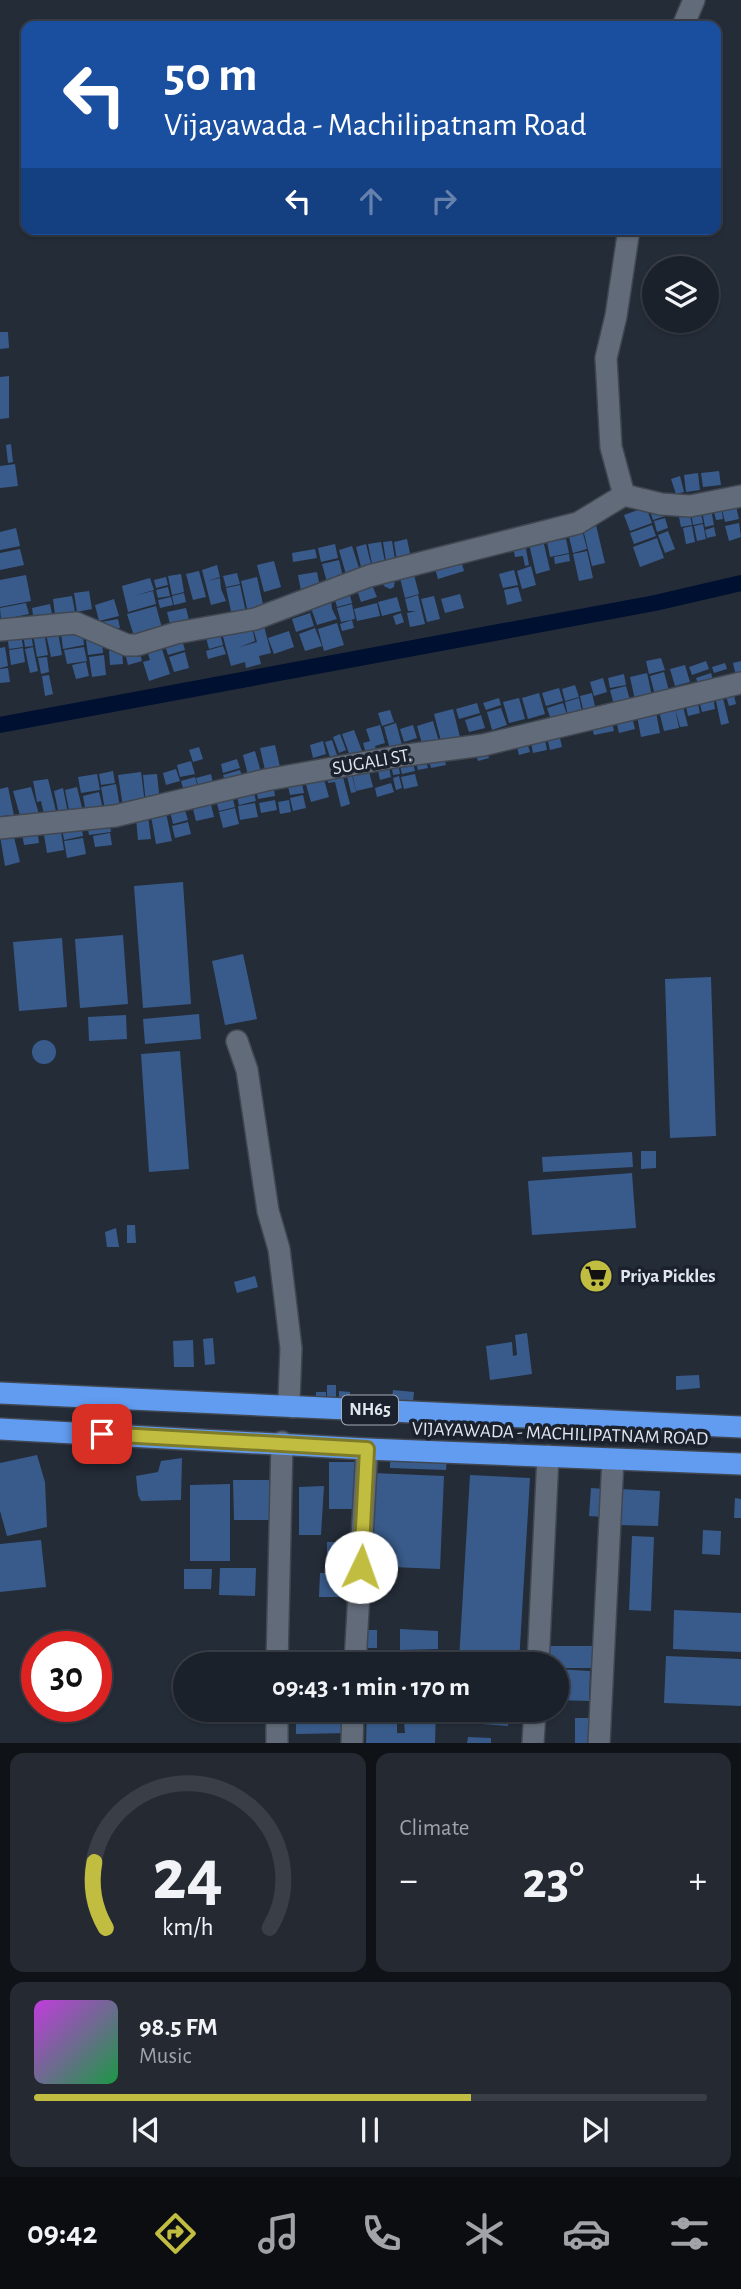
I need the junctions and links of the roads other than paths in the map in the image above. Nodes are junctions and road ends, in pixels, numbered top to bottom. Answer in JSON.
{"nodes":[{"id":1,"x":694,"y":0,"type":"edge"},
{"id":2,"x":685,"y":21,"type":"edge"},
{"id":3,"x":628,"y":235,"type":"edge"},
{"id":4,"x":624,"y":495,"type":"junction"},
{"id":5,"x":741,"y":496,"type":"edge"},
{"id":6,"x":0,"y":630,"type":"edge"},
{"id":7,"x":741,"y":682,"type":"edge"},
{"id":8,"x":0,"y":828,"type":"edge"},
{"id":9,"x":237,"y":1041,"type":"dead end"},
{"id":10,"x":0,"y":1393,"type":"edge"},
{"id":11,"x":293,"y":1406,"type":"junction"},
{"id":12,"x":741,"y":1427,"type":"edge"},
{"id":13,"x":0,"y":1429,"type":"edge"},
{"id":14,"x":282,"y":1443,"type":"junction"},
{"id":15,"x":367,"y":1449,"type":"junction"},
{"id":16,"x":548,"y":1456,"type":"junction"},
{"id":17,"x":613,"y":1458,"type":"junction"},
{"id":18,"x":741,"y":1464,"type":"edge"},
{"id":19,"x":277,"y":1652,"type":"edge"},
{"id":20,"x":356,"y":1652,"type":"edge"},
{"id":21,"x":539,"y":1652,"type":"edge"},
{"id":22,"x":277,"y":1722,"type":"edge"},
{"id":23,"x":353,"y":1722,"type":"edge"},
{"id":24,"x":534,"y":1722,"type":"edge"},
{"id":25,"x":277,"y":1743,"type":"edge"},
{"id":26,"x":352,"y":1743,"type":"edge"},
{"id":27,"x":533,"y":1743,"type":"edge"},
{"id":28,"x":599,"y":1743,"type":"edge"}],
"edges":[{"from":1,"to":2,"type":"street"},
{"from":3,"to":4,"type":"street"},
{"from":4,"to":5,"type":"street"},
{"from":4,"to":6,"type":"street"},
{"from":7,"to":8,"type":"street","name":"SUGALI ST."},
{"from":9,"to":11,"type":"street"},
{"from":10,"to":11,"type":"highway","name":"VIJAYAWADA - MACHILIPATNAM ROAD","number":"NH65"},
{"from":11,"to":12,"type":"highway","name":"VIJAYAWADA - MACHILIPATNAM ROAD","number":"NH65"},
{"from":13,"to":14,"type":"highway","name":"VIJAYAWADA - MACHILIPATNAM ROAD","number":"NH65"},
{"from":14,"to":15,"type":"highway","name":"VIJAYAWADA - MACHILIPATNAM ROAD","number":"NH65"},
{"from":14,"to":19,"type":"street"},
{"from":15,"to":16,"type":"highway","name":"VIJAYAWADA - MACHILIPATNAM ROAD","number":"NH65"},
{"from":15,"to":20,"type":"street"},
{"from":16,"to":17,"type":"highway","name":"VIJAYAWADA - MACHILIPATNAM ROAD","number":"NH65"},
{"from":16,"to":21,"type":"street"},
{"from":17,"to":18,"type":"highway","name":"VIJAYAWADA - MACHILIPATNAM ROAD","number":"NH65"},
{"from":17,"to":28,"type":"street"},
{"from":22,"to":25,"type":"street"},
{"from":23,"to":26,"type":"street"},
{"from":24,"to":27,"type":"street"}]}
